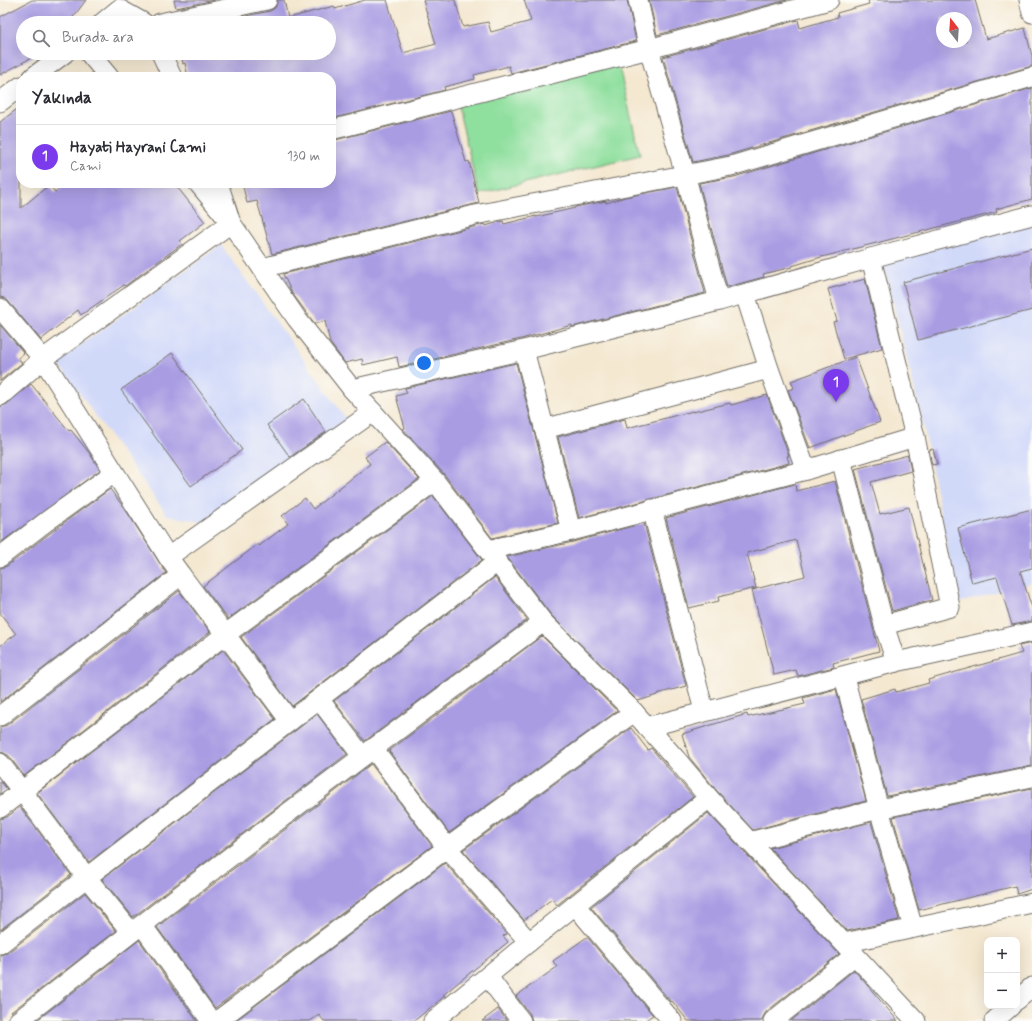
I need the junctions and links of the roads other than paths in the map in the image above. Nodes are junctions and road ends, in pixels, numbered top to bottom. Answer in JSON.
{"nodes":[{"id":1,"x":267,"y":0,"type":"edge"},
{"id":2,"x":638,"y":0,"type":"edge"},
{"id":3,"x":829,"y":0,"type":"edge"},
{"id":4,"x":1029,"y":0,"type":"edge"},
{"id":5,"x":117,"y":4,"type":"edge"},
{"id":6,"x":1032,"y":13,"type":"edge"},
{"id":7,"x":108,"y":16,"type":"edge"},
{"id":8,"x":134,"y":16,"type":"edge"},
{"id":9,"x":193,"y":16,"type":"edge"},
{"id":10,"x":649,"y":49,"type":"junction"},
{"id":11,"x":56,"y":60,"type":"edge"},
{"id":12,"x":95,"y":60,"type":"edge"},
{"id":13,"x":164,"y":60,"type":"edge"},
{"id":14,"x":40,"y":72,"type":"edge"},
{"id":15,"x":105,"y":72,"type":"edge"},
{"id":16,"x":170,"y":72,"type":"edge"},
{"id":17,"x":1032,"y":77,"type":"edge"},
{"id":18,"x":16,"y":90,"type":"edge"},
{"id":19,"x":0,"y":102,"type":"edge"},
{"id":20,"x":336,"y":129,"type":"edge"},
{"id":21,"x":685,"y":174,"type":"junction"},
{"id":22,"x":202,"y":188,"type":"edge"},
{"id":23,"x":220,"y":188,"type":"edge"},
{"id":24,"x":1032,"y":215,"type":"edge"},
{"id":25,"x":231,"y":223,"type":"junction"},
{"id":26,"x":871,"y":258,"type":"junction"},
{"id":27,"x":262,"y":268,"type":"junction"},
{"id":28,"x":745,"y":294,"type":"junction"},
{"id":29,"x":719,"y":302,"type":"junction"},
{"id":30,"x":0,"y":308,"type":"edge"},
{"id":31,"x":524,"y":350,"type":"junction"},
{"id":32,"x":43,"y":359,"type":"junction"},
{"id":33,"x":769,"y":369,"type":"junction"},
{"id":34,"x":352,"y":389,"type":"junction"},
{"id":35,"x":0,"y":396,"type":"edge"},
{"id":36,"x":374,"y":412,"type":"junction"},
{"id":37,"x":544,"y":430,"type":"junction"},
{"id":38,"x":915,"y":438,"type":"junction"},
{"id":39,"x":841,"y":459,"type":"junction"},
{"id":40,"x":806,"y":470,"type":"junction"},
{"id":41,"x":114,"y":473,"type":"junction"},
{"id":42,"x":434,"y":481,"type":"junction"},
{"id":43,"x":652,"y":509,"type":"junction"},
{"id":44,"x":571,"y":531,"type":"junction"},
{"id":45,"x":493,"y":556,"type":"junction"},
{"id":46,"x":0,"y":557,"type":"edge"},
{"id":47,"x":168,"y":557,"type":"junction"},
{"id":48,"x":181,"y":575,"type":"junction"},
{"id":49,"x":543,"y":622,"type":"junction"},
{"id":50,"x":884,"y":625,"type":"junction"},
{"id":51,"x":1032,"y":632,"type":"edge"},
{"id":52,"x":226,"y":634,"type":"junction"},
{"id":53,"x":896,"y":662,"type":"junction"},
{"id":54,"x":844,"y":677,"type":"junction"},
{"id":55,"x":319,"y":699,"type":"junction"},
{"id":56,"x":704,"y":711,"type":"junction"},
{"id":57,"x":634,"y":712,"type":"junction"},
{"id":58,"x":0,"y":716,"type":"edge"},
{"id":59,"x":290,"y":721,"type":"junction"},
{"id":60,"x":647,"y":727,"type":"junction"},
{"id":61,"x":368,"y":752,"type":"junction"},
{"id":62,"x":0,"y":763,"type":"edge"},
{"id":63,"x":1032,"y":777,"type":"edge"},
{"id":64,"x":22,"y":791,"type":"junction"},
{"id":65,"x":709,"y":798,"type":"junction"},
{"id":66,"x":0,"y":808,"type":"edge"},
{"id":67,"x":879,"y":809,"type":"junction"},
{"id":68,"x":749,"y":842,"type":"junction"},
{"id":69,"x":447,"y":848,"type":"junction"},
{"id":70,"x":87,"y":878,"type":"junction"},
{"id":71,"x":1032,"y":904,"type":"edge"},
{"id":72,"x":575,"y":905,"type":"junction"},
{"id":73,"x":913,"y":928,"type":"junction"},
{"id":74,"x":137,"y":929,"type":"junction"},
{"id":75,"x":529,"y":942,"type":"junction"},
{"id":76,"x":0,"y":944,"type":"edge"},
{"id":77,"x":849,"y":949,"type":"junction"},
{"id":78,"x":488,"y":977,"type":"junction"},
{"id":79,"x":1032,"y":987,"type":"edge"},
{"id":80,"x":1020,"y":997,"type":"edge"},
{"id":81,"x":1008,"y":1009,"type":"edge"},
{"id":82,"x":18,"y":1021,"type":"edge"},
{"id":83,"x":211,"y":1021,"type":"edge"},
{"id":84,"x":217,"y":1021,"type":"edge"},
{"id":85,"x":434,"y":1021,"type":"edge"},
{"id":86,"x":521,"y":1021,"type":"edge"},
{"id":87,"x":672,"y":1021,"type":"edge"},
{"id":88,"x":773,"y":1021,"type":"edge"},
{"id":89,"x":916,"y":1021,"type":"edge"},
{"id":90,"x":994,"y":1021,"type":"edge"}],
"edges":[{"from":1,"to":9,"type":"street"},
{"from":2,"to":10,"type":"street"},
{"from":3,"to":10,"type":"street"},
{"from":4,"to":6,"type":"street"},
{"from":5,"to":7,"type":"street"},
{"from":5,"to":8,"type":"street"},
{"from":10,"to":20,"type":"street"},
{"from":10,"to":21,"type":"street"},
{"from":11,"to":14,"type":"street"},
{"from":12,"to":15,"type":"street"},
{"from":13,"to":16,"type":"street"},
{"from":17,"to":21,"type":"street"},
{"from":18,"to":19,"type":"street"},
{"from":21,"to":27,"type":"street"},
{"from":21,"to":29,"type":"street"},
{"from":22,"to":25,"type":"street"},
{"from":23,"to":25,"type":"street"},
{"from":24,"to":26,"type":"street"},
{"from":25,"to":27,"type":"street"},
{"from":25,"to":32,"type":"street"},
{"from":26,"to":28,"type":"street"},
{"from":26,"to":38,"type":"street"},
{"from":27,"to":34,"type":"street"},
{"from":28,"to":29,"type":"street"},
{"from":28,"to":33,"type":"street"},
{"from":29,"to":31,"type":"street"},
{"from":30,"to":32,"type":"street"},
{"from":31,"to":34,"type":"street"},
{"from":31,"to":37,"type":"street"},
{"from":32,"to":35,"type":"street"},
{"from":32,"to":41,"type":"street"},
{"from":33,"to":37,"type":"street"},
{"from":33,"to":40,"type":"street"},
{"from":34,"to":36,"type":"street"},
{"from":36,"to":42,"type":"street"},
{"from":36,"to":47,"type":"street"},
{"from":37,"to":44,"type":"street"},
{"from":38,"to":39,"type":"street"},
{"from":38,"to":50,"type":"street"},
{"from":39,"to":40,"type":"street"},
{"from":39,"to":50,"type":"street"},
{"from":40,"to":43,"type":"street"},
{"from":41,"to":46,"type":"street"},
{"from":41,"to":47,"type":"street"},
{"from":42,"to":45,"type":"street"},
{"from":42,"to":52,"type":"street"},
{"from":43,"to":44,"type":"street"},
{"from":43,"to":56,"type":"street"},
{"from":44,"to":45,"type":"street"},
{"from":45,"to":49,"type":"street"},
{"from":45,"to":55,"type":"street"},
{"from":47,"to":48,"type":"street"},
{"from":48,"to":52,"type":"street"},
{"from":48,"to":58,"type":"street"},
{"from":49,"to":57,"type":"street"},
{"from":49,"to":61,"type":"street"},
{"from":50,"to":53,"type":"street"},
{"from":51,"to":53,"type":"street"},
{"from":52,"to":59,"type":"street"},
{"from":52,"to":64,"type":"street"},
{"from":53,"to":54,"type":"street"},
{"from":54,"to":56,"type":"street"},
{"from":54,"to":67,"type":"street"},
{"from":55,"to":59,"type":"street"},
{"from":55,"to":61,"type":"street"},
{"from":56,"to":60,"type":"street"},
{"from":57,"to":60,"type":"street"},
{"from":57,"to":69,"type":"street"},
{"from":59,"to":70,"type":"street"},
{"from":60,"to":65,"type":"street"},
{"from":61,"to":69,"type":"street"},
{"from":61,"to":74,"type":"street"},
{"from":62,"to":64,"type":"street"},
{"from":63,"to":67,"type":"street"},
{"from":64,"to":66,"type":"street"},
{"from":64,"to":70,"type":"street"},
{"from":65,"to":68,"type":"street"},
{"from":65,"to":72,"type":"street"},
{"from":67,"to":68,"type":"street"},
{"from":67,"to":73,"type":"street"},
{"from":68,"to":77,"type":"street"},
{"from":69,"to":75,"type":"street"},
{"from":69,"to":84,"type":"street"},
{"from":70,"to":74,"type":"street"},
{"from":70,"to":76,"type":"street"},
{"from":71,"to":73,"type":"street"},
{"from":72,"to":75,"type":"street"},
{"from":72,"to":87,"type":"street"},
{"from":73,"to":77,"type":"street"},
{"from":74,"to":82,"type":"street"},
{"from":74,"to":83,"type":"street"},
{"from":75,"to":78,"type":"street"},
{"from":77,"to":88,"type":"street"},
{"from":77,"to":89,"type":"street"},
{"from":78,"to":85,"type":"street"},
{"from":78,"to":86,"type":"street"},
{"from":79,"to":80,"type":"street"},
{"from":81,"to":90,"type":"street"}]}
